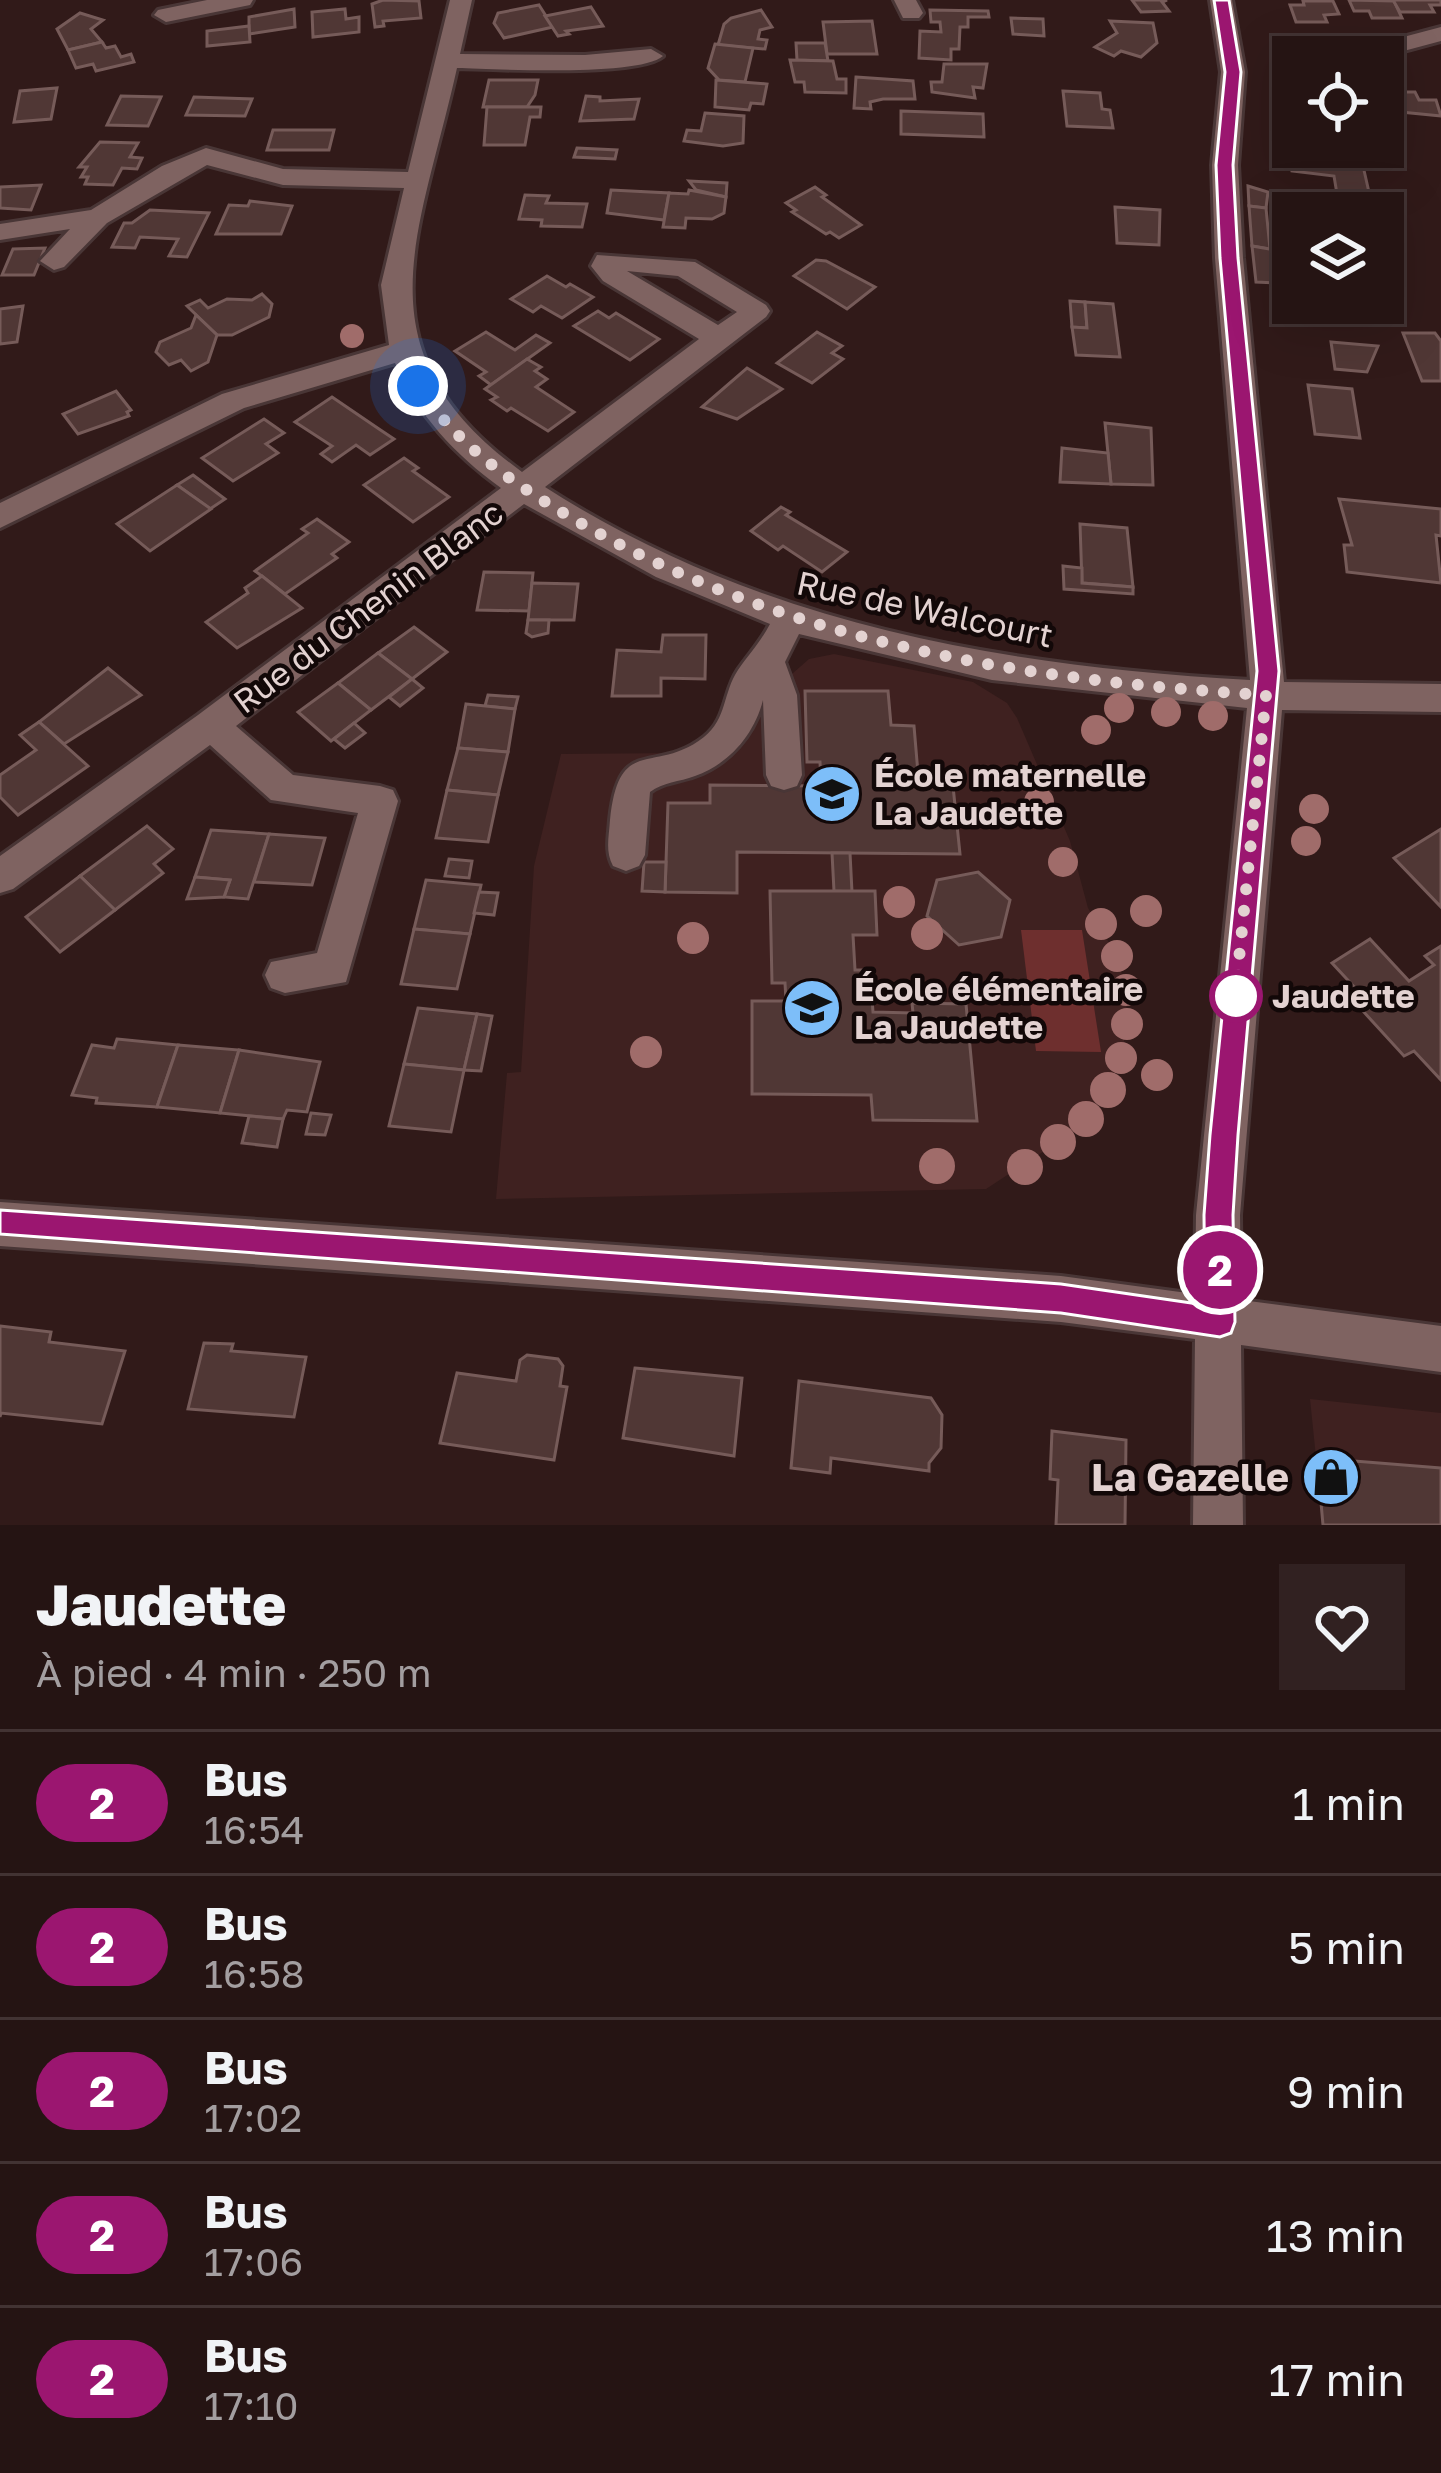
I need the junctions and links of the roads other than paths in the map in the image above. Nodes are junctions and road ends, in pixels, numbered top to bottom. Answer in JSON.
{"nodes":[{"id":1,"x":242,"y":0,"type":"edge"},
{"id":2,"x":460,"y":0,"type":"edge"},
{"id":3,"x":1222,"y":0,"type":"edge"},
{"id":4,"x":166,"y":15,"type":"dead end"},
{"id":5,"x":1441,"y":34,"type":"edge"},
{"id":6,"x":1404,"y":44,"type":"edge"},
{"id":7,"x":651,"y":56,"type":"dead end"},
{"id":8,"x":448,"y":61,"type":"junction"},
{"id":9,"x":419,"y":180,"type":"junction"},
{"id":10,"x":98,"y":218,"type":"junction"},
{"id":11,"x":0,"y":232,"type":"edge"},
{"id":12,"x":54,"y":261,"type":"dead end"},
{"id":13,"x":720,"y":339,"type":"dead end"},
{"id":14,"x":402,"y":352,"type":"junction"},
{"id":15,"x":525,"y":489,"type":"junction"},
{"id":16,"x":0,"y":516,"type":"edge"},
{"id":17,"x":790,"y":617,"type":"junction"},
{"id":18,"x":768,"y":662,"type":"junction"},
{"id":19,"x":1266,"y":695,"type":"junction"},
{"id":20,"x":1441,"y":698,"type":"edge"},
{"id":21,"x":211,"y":725,"type":"junction"},
{"id":22,"x":784,"y":775,"type":"dead end"},
{"id":23,"x":626,"y":855,"type":"dead end"},
{"id":24,"x":0,"y":877,"type":"edge"},
{"id":25,"x":285,"y":975,"type":"dead end"},
{"id":26,"x":0,"y":1224,"type":"edge"},
{"id":27,"x":1220,"y":1322,"type":"junction"},
{"id":28,"x":1441,"y":1349,"type":"edge"},
{"id":29,"x":1218,"y":1525,"type":"edge"}],
"edges":[{"from":1,"to":4,"type":"street"},
{"from":2,"to":8,"type":"street","name":"Rue de Walcourt"},
{"from":3,"to":19,"type":"street"},
{"from":5,"to":6,"type":"street"},
{"from":7,"to":8,"type":"street"},
{"from":8,"to":9,"type":"street","name":"Rue de Walcourt"},
{"from":9,"to":10,"type":"street"},
{"from":9,"to":14,"type":"street","name":"Rue de Walcourt"},
{"from":10,"to":11,"type":"street"},
{"from":10,"to":12,"type":"street"},
{"from":13,"to":15,"type":"street"},
{"from":14,"to":15,"type":"street","name":"Rue de Walcourt"},
{"from":14,"to":16,"type":"street"},
{"from":15,"to":17,"type":"street","name":"Rue de Walcourt"},
{"from":15,"to":21,"type":"street","name":"Rue du Chenin Blanc"},
{"from":17,"to":18,"type":"street"},
{"from":17,"to":19,"type":"street","name":"Rue de Walcourt"},
{"from":18,"to":22,"type":"street"},
{"from":18,"to":23,"type":"street"},
{"from":19,"to":20,"type":"street","name":"Rue de Walcourt"},
{"from":19,"to":27,"type":"street"},
{"from":21,"to":24,"type":"street","name":"Rue du Chenin Blanc"},
{"from":21,"to":25,"type":"street","name":"Rue du Chenin Blanc"},
{"from":26,"to":27,"type":"street"},
{"from":27,"to":28,"type":"street"},
{"from":27,"to":29,"type":"street"}]}
